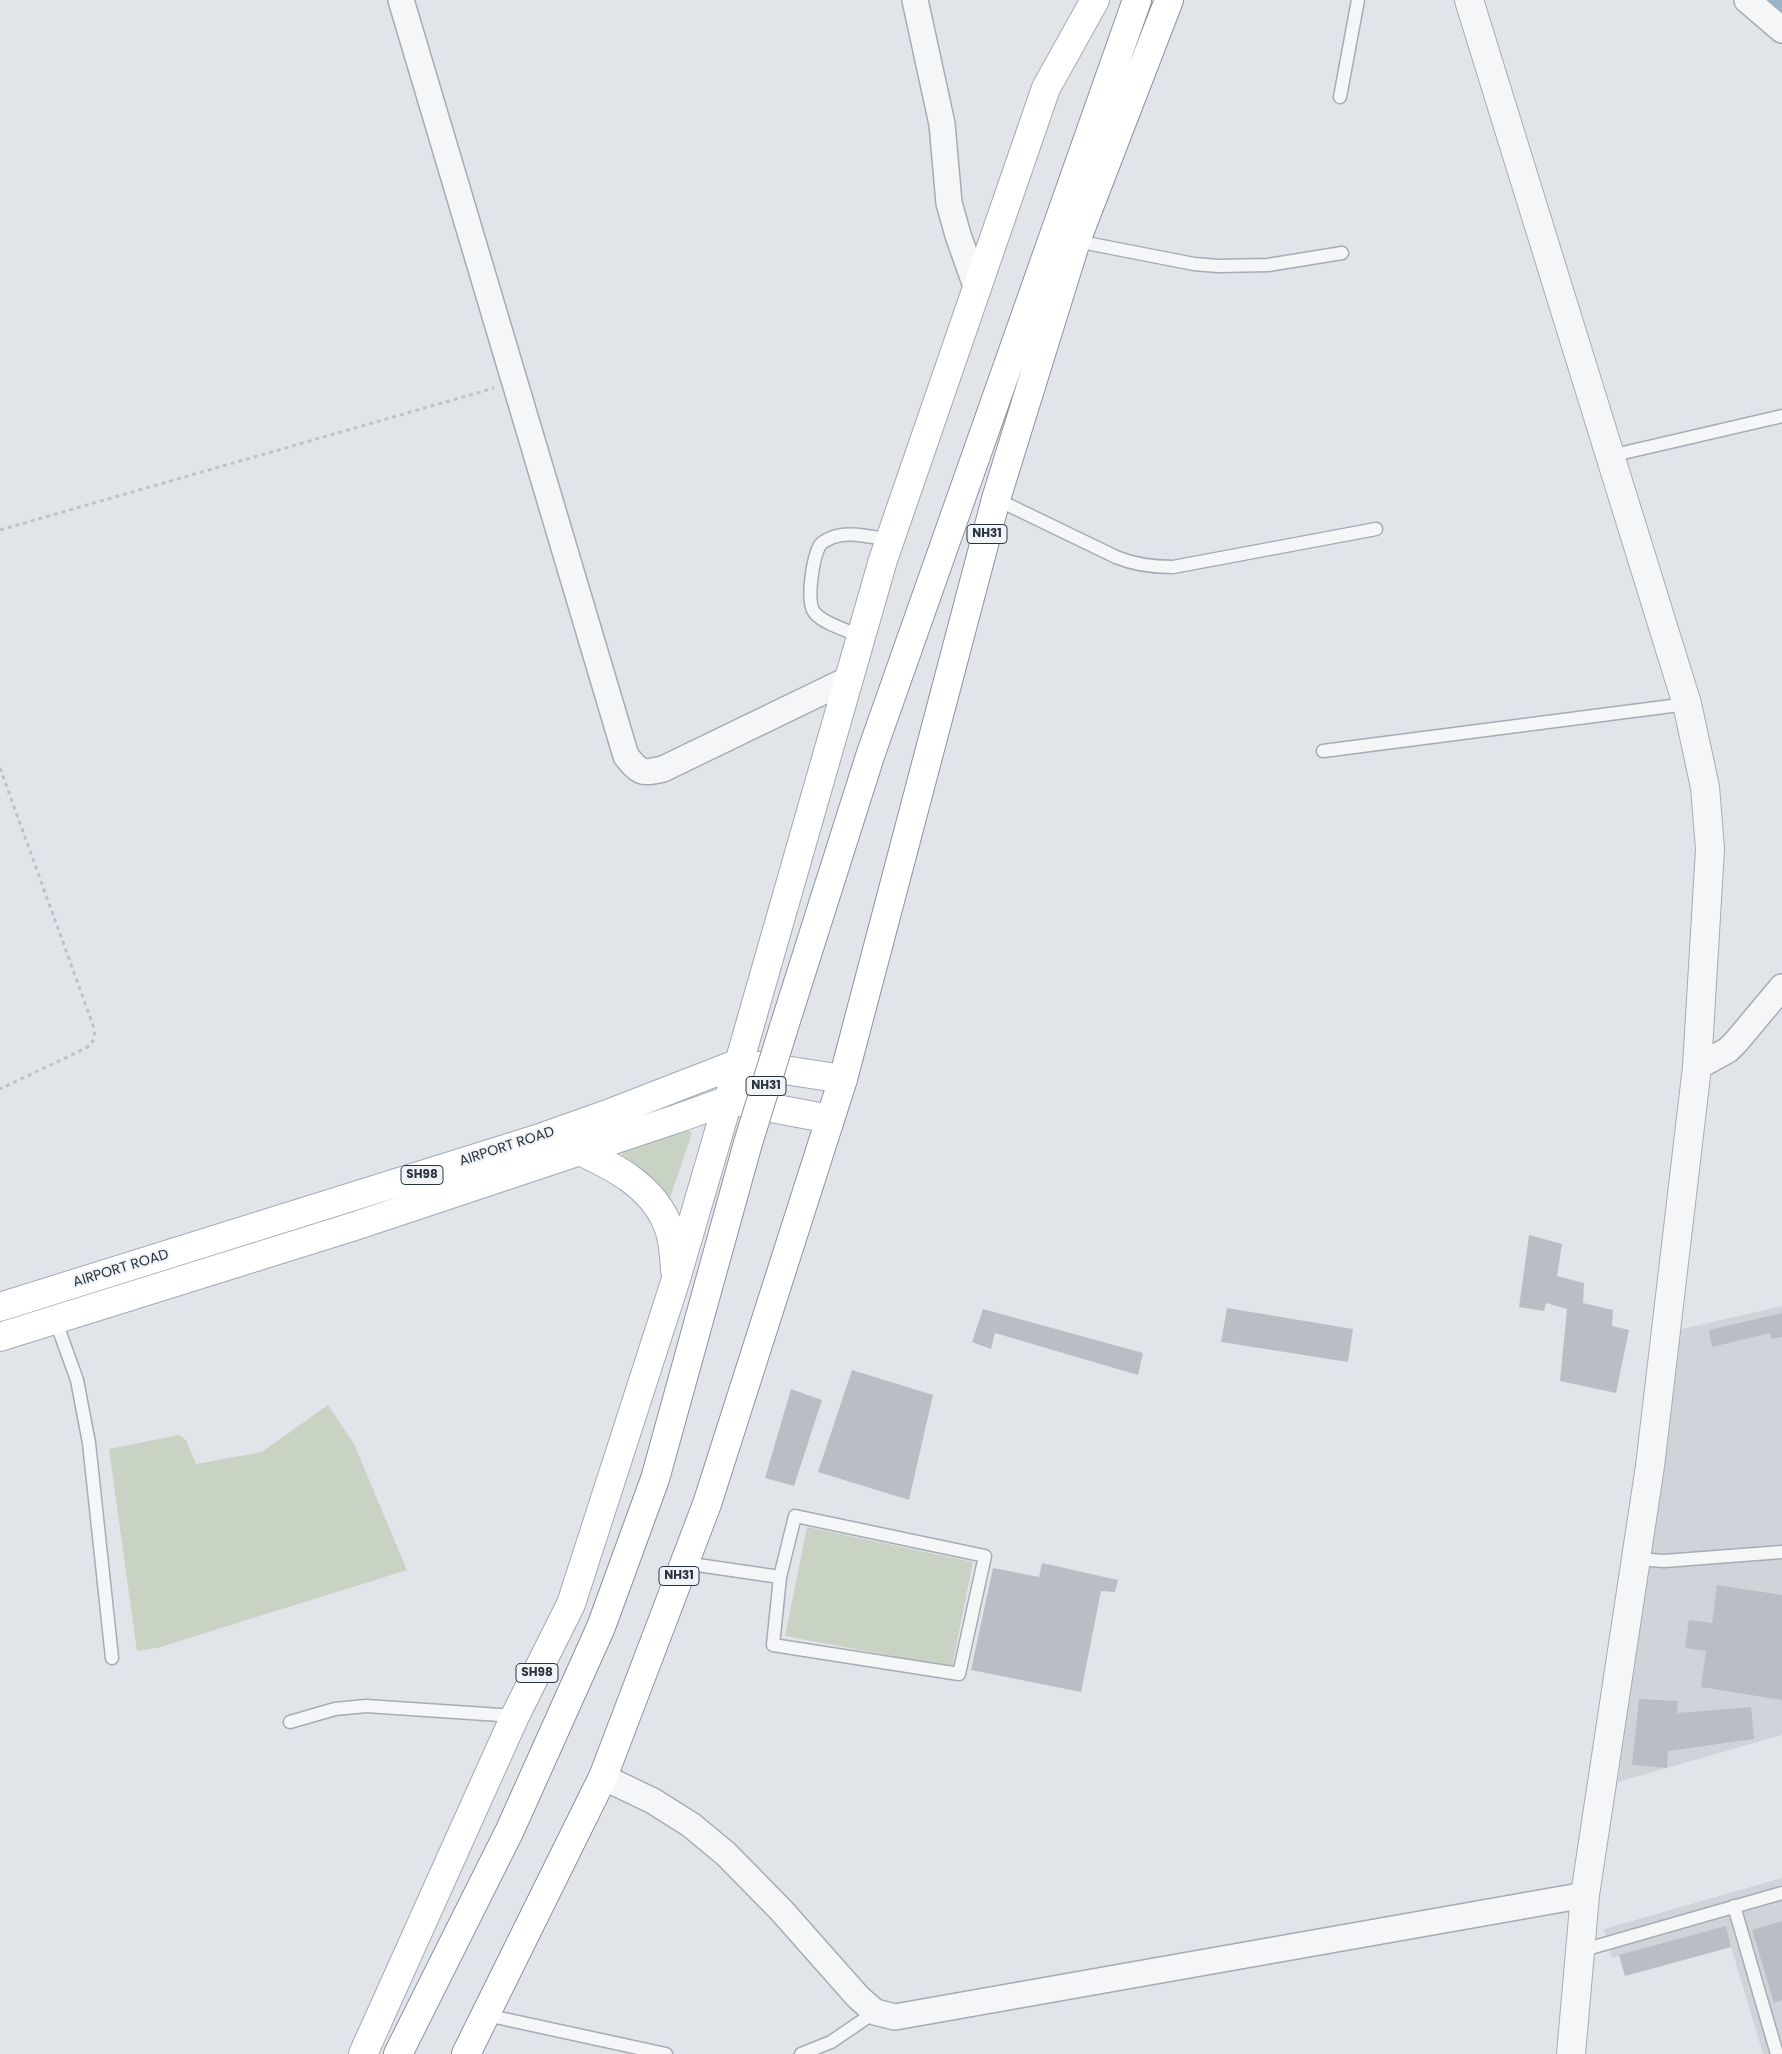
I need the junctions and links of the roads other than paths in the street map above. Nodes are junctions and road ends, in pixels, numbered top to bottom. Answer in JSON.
{"nodes":[{"id":1,"x":401,"y":0,"type":"edge"},
{"id":2,"x":915,"y":0,"type":"edge"},
{"id":3,"x":1092,"y":0,"type":"edge"},
{"id":4,"x":1137,"y":0,"type":"edge"},
{"id":5,"x":1169,"y":0,"type":"edge"},
{"id":6,"x":1358,"y":0,"type":"edge"},
{"id":7,"x":1469,"y":0,"type":"edge"},
{"id":8,"x":1747,"y":0,"type":"edge"},
{"id":9,"x":1782,"y":30,"type":"edge"},
{"id":10,"x":1340,"y":97,"type":"dead end"},
{"id":11,"x":1076,"y":241,"type":"junction"},
{"id":12,"x":1342,"y":253,"type":"dead end"},
{"id":13,"x":977,"y":289,"type":"junction"},
{"id":14,"x":1782,"y":416,"type":"edge"},
{"id":15,"x":1610,"y":456,"type":"junction"},
{"id":16,"x":996,"y":499,"type":"junction"},
{"id":17,"x":1376,"y":529,"type":"dead end"},
{"id":18,"x":890,"y":540,"type":"junction"},
{"id":19,"x":861,"y":636,"type":"junction"},
{"id":20,"x":849,"y":679,"type":"junction"},
{"id":21,"x":1687,"y":704,"type":"junction"},
{"id":22,"x":1323,"y":750,"type":"dead end"},
{"id":23,"x":1782,"y":987,"type":"edge"},
{"id":24,"x":739,"y":1063,"type":"junction"},
{"id":25,"x":1696,"y":1067,"type":"junction"},
{"id":26,"x":843,"y":1079,"type":"junction"},
{"id":27,"x":729,"y":1100,"type":"junction"},
{"id":28,"x":830,"y":1120,"type":"junction"},
{"id":29,"x":580,"y":1151,"type":"junction"},
{"id":30,"x":676,"y":1279,"type":"junction"},
{"id":31,"x":0,"y":1307,"type":"edge"},
{"id":32,"x":55,"y":1319,"type":"junction"},
{"id":33,"x":0,"y":1337,"type":"edge"},
{"id":34,"x":1782,"y":1552,"type":"edge"},
{"id":35,"x":1636,"y":1559,"type":"junction"},
{"id":36,"x":684,"y":1563,"type":"junction"},
{"id":37,"x":780,"y":1577,"type":"junction"},
{"id":38,"x":112,"y":1658,"type":"dead end"},
{"id":39,"x":516,"y":1716,"type":"junction"},
{"id":40,"x":290,"y":1722,"type":"dead end"},
{"id":41,"x":602,"y":1777,"type":"junction"},
{"id":42,"x":1782,"y":1893,"type":"edge"},
{"id":43,"x":1585,"y":1895,"type":"junction"},
{"id":44,"x":1734,"y":1906,"type":"junction"},
{"id":45,"x":1580,"y":1951,"type":"junction"},
{"id":46,"x":875,"y":2012,"type":"junction"},
{"id":47,"x":486,"y":2014,"type":"junction"},
{"id":48,"x":363,"y":2054,"type":"edge"},
{"id":49,"x":398,"y":2054,"type":"edge"},
{"id":50,"x":466,"y":2054,"type":"edge"},
{"id":51,"x":666,"y":2054,"type":"edge"},
{"id":52,"x":801,"y":2054,"type":"edge"},
{"id":53,"x":1571,"y":2054,"type":"edge"},
{"id":54,"x":1777,"y":2054,"type":"edge"}],
"edges":[{"from":1,"to":20,"type":"street"},
{"from":2,"to":13,"type":"street"},
{"from":3,"to":13,"type":"main road"},
{"from":4,"to":49,"type":"main road","number":"NH31","bridge":true},
{"from":5,"to":11,"type":"main road","number":"NH31"},
{"from":6,"to":10,"type":"lane"},
{"from":7,"to":15,"type":"street"},
{"from":8,"to":9,"type":"street"},
{"from":11,"to":12,"type":"lane"},
{"from":11,"to":16,"type":"main road","number":"NH31"},
{"from":13,"to":18,"type":"main road"},
{"from":14,"to":15,"type":"lane"},
{"from":15,"to":21,"type":"street"},
{"from":16,"to":17,"type":"lane"},
{"from":16,"to":26,"type":"main road","number":"NH31"},
{"from":18,"to":19,"type":"main road"},
{"from":18,"to":19,"type":"lane"},
{"from":19,"to":20,"type":"main road"},
{"from":20,"to":24,"type":"main road"},
{"from":21,"to":22,"type":"lane"},
{"from":21,"to":25,"type":"street"},
{"from":23,"to":25,"type":"street"},
{"from":24,"to":26,"type":"main road","name":"AIRPORT ROAD","number":"SH98"},
{"from":24,"to":27,"type":"main road","number":"SH98"},
{"from":24,"to":31,"type":"main road","name":"AIRPORT ROAD","number":"SH98"},
{"from":25,"to":35,"type":"street"},
{"from":26,"to":28,"type":"main road","number":"NH31"},
{"from":27,"to":28,"type":"main road"},
{"from":27,"to":29,"type":"main road","number":"SH98"},
{"from":27,"to":30,"type":"main road","number":"SH98"},
{"from":28,"to":36,"type":"main road","number":"NH31"},
{"from":29,"to":30,"type":"main road"},
{"from":29,"to":32,"type":"main road","number":"SH98"},
{"from":30,"to":39,"type":"main road","number":"SH98"},
{"from":32,"to":33,"type":"main road","number":"SH98"},
{"from":32,"to":38,"type":"lane"},
{"from":34,"to":35,"type":"lane"},
{"from":35,"to":43,"type":"street"},
{"from":36,"to":37,"type":"lane"},
{"from":36,"to":41,"type":"main road","number":"NH31"},
{"from":37,"to":37,"type":"lane"},
{"from":39,"to":40,"type":"lane"},
{"from":39,"to":48,"type":"main road","number":"SH98"},
{"from":41,"to":46,"type":"street"},
{"from":41,"to":47,"type":"main road","number":"NH31"},
{"from":42,"to":44,"type":"lane"},
{"from":43,"to":45,"type":"street"},
{"from":43,"to":46,"type":"street"},
{"from":44,"to":45,"type":"lane"},
{"from":44,"to":54,"type":"lane"},
{"from":45,"to":53,"type":"street"},
{"from":46,"to":52,"type":"lane"},
{"from":47,"to":50,"type":"main road","number":"NH31"},
{"from":47,"to":51,"type":"lane"}]}
